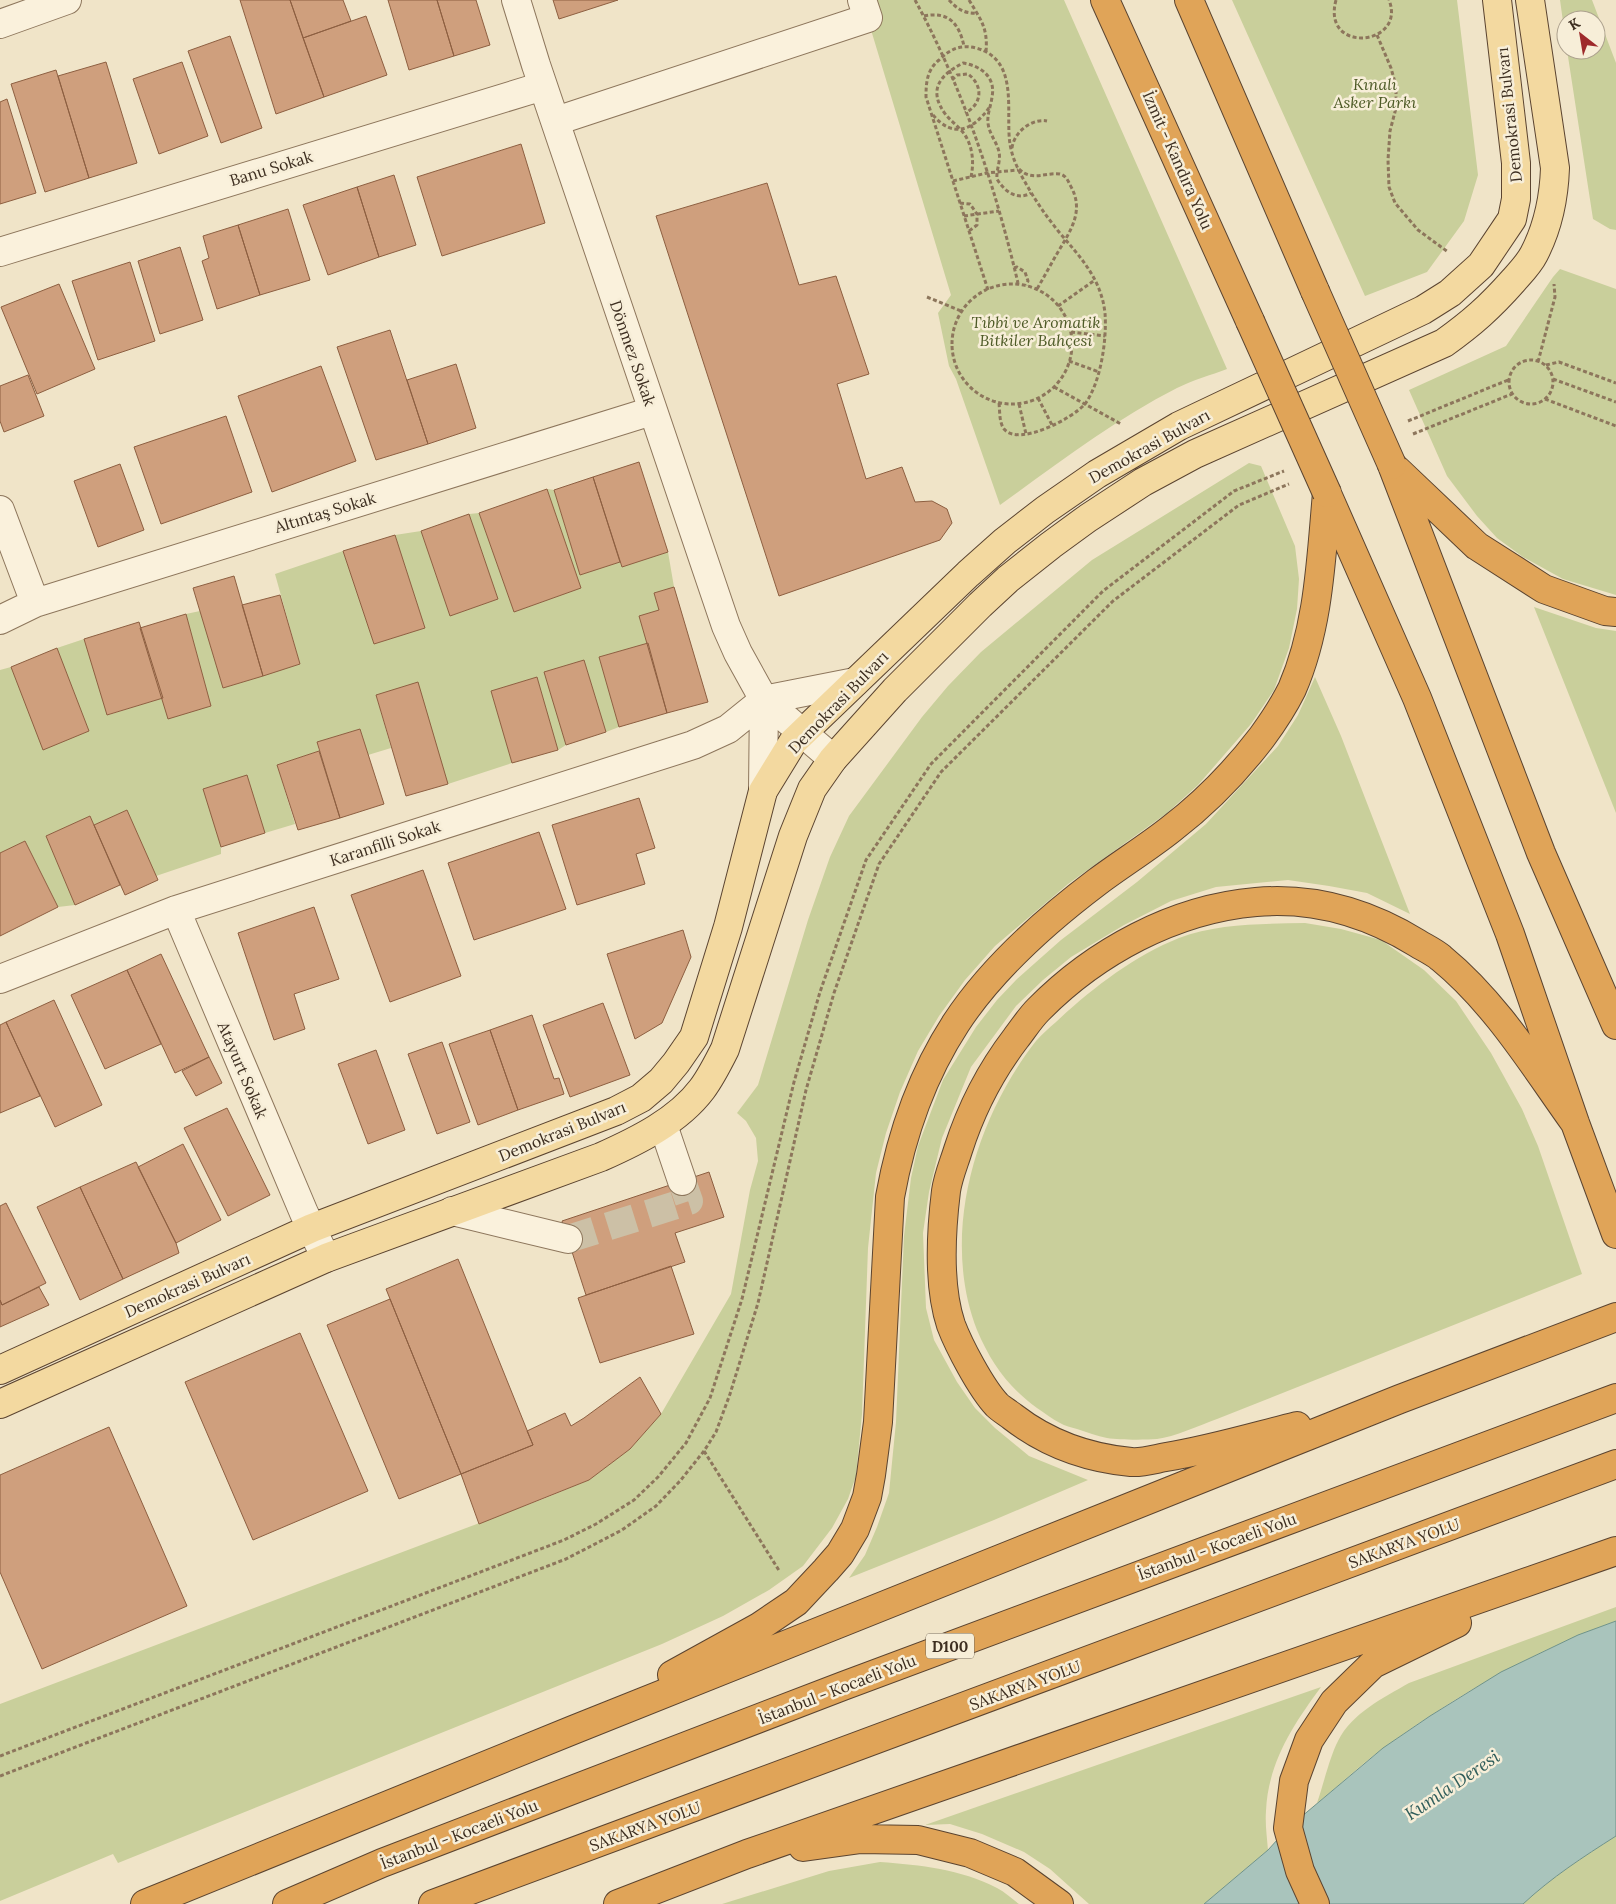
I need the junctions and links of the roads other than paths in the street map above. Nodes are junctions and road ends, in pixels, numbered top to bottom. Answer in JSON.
{"nodes":[{"id":1,"x":67,"y":0,"type":"edge"},
{"id":2,"x":516,"y":0,"type":"edge"},
{"id":3,"x":862,"y":0,"type":"edge"},
{"id":4,"x":1105,"y":0,"type":"edge"},
{"id":5,"x":1189,"y":0,"type":"edge"},
{"id":6,"x":1497,"y":0,"type":"edge"},
{"id":7,"x":1530,"y":0,"type":"edge"},
{"id":8,"x":0,"y":24,"type":"edge"},
{"id":9,"x":543,"y":86,"type":"junction"},
{"id":10,"x":556,"y":121,"type":"junction"},
{"id":11,"x":0,"y":252,"type":"edge"},
{"id":12,"x":652,"y":411,"type":"junction"},
{"id":13,"x":1392,"y":465,"type":"junction"},
{"id":14,"x":1327,"y":493,"type":"junction"},
{"id":15,"x":0,"y":510,"type":"edge"},
{"id":16,"x":35,"y":603,"type":"junction"},
{"id":17,"x":1616,"y":612,"type":"edge"},
{"id":18,"x":0,"y":620,"type":"edge"},
{"id":19,"x":855,"y":682,"type":"junction"},
{"id":20,"x":764,"y":700,"type":"junction"},
{"id":21,"x":802,"y":734,"type":"junction"},
{"id":22,"x":832,"y":759,"type":"junction"},
{"id":23,"x":763,"y":791,"type":"junction"},
{"id":24,"x":176,"y":910,"type":"junction"},
{"id":25,"x":0,"y":979,"type":"edge"},
{"id":26,"x":1616,"y":1025,"type":"edge"},
{"id":27,"x":1575,"y":1123,"type":"junction"},
{"id":28,"x":663,"y":1125,"type":"junction"},
{"id":29,"x":682,"y":1181,"type":"tunnel mouth"},
{"id":30,"x":452,"y":1211,"type":"junction"},
{"id":31,"x":312,"y":1228,"type":"junction"},
{"id":32,"x":1616,"y":1234,"type":"edge"},
{"id":33,"x":568,"y":1239,"type":"tunnel mouth"},
{"id":34,"x":326,"y":1258,"type":"junction"},
{"id":35,"x":1616,"y":1317,"type":"edge"},
{"id":36,"x":0,"y":1370,"type":"edge"},
{"id":37,"x":1616,"y":1398,"type":"edge"},
{"id":38,"x":1400,"y":1400,"type":"junction"},
{"id":39,"x":0,"y":1404,"type":"edge"},
{"id":40,"x":1616,"y":1464,"type":"edge"},
{"id":41,"x":1616,"y":1551,"type":"edge"},
{"id":42,"x":1568,"y":1569,"type":"junction"},
{"id":43,"x":572,"y":1730,"type":"junction"},
{"id":44,"x":747,"y":1854,"type":"junction"},
{"id":45,"x":145,"y":1904,"type":"edge"},
{"id":46,"x":287,"y":1904,"type":"edge"},
{"id":47,"x":433,"y":1904,"type":"edge"},
{"id":48,"x":618,"y":1904,"type":"edge"},
{"id":49,"x":1059,"y":1904,"type":"edge"},
{"id":50,"x":1315,"y":1904,"type":"edge"}],
"edges":[{"from":1,"to":8,"type":"street"},
{"from":2,"to":9,"type":"street","name":"Dönmez Sokak"},
{"from":3,"to":10,"type":"street"},
{"from":4,"to":14,"type":"highway","name":"İzmit - Kandıra Yolu","bridge":true},
{"from":5,"to":13,"type":"highway","bridge":true},
{"from":6,"to":19,"type":"main road","name":"Demokrasi Bulvarı"},
{"from":7,"to":22,"type":"main road","name":"Demokrasi Bulvarı"},
{"from":9,"to":10,"type":"street","name":"Dönmez Sokak"},
{"from":9,"to":11,"type":"street","name":"Banu Sokak"},
{"from":10,"to":12,"type":"street","name":"Dönmez Sokak"},
{"from":12,"to":16,"type":"street","name":"Altıntaş Sokak"},
{"from":12,"to":20,"type":"street","name":"Dönmez Sokak"},
{"from":13,"to":17,"type":"highway"},
{"from":13,"to":26,"type":"highway"},
{"from":14,"to":27,"type":"highway","name":"İzmit - Kandıra Yolu"},
{"from":14,"to":43,"type":"highway"},
{"from":15,"to":16,"type":"street"},
{"from":16,"to":18,"type":"street","name":"Altıntaş Sokak"},
{"from":19,"to":20,"type":"street"},
{"from":19,"to":21,"type":"main road","name":"Demokrasi Bulvarı"},
{"from":20,"to":21,"type":"street"},
{"from":20,"to":23,"type":"street"},
{"from":20,"to":24,"type":"street","name":"Karanfilli Sokak"},
{"from":21,"to":22,"type":"street"},
{"from":21,"to":23,"type":"main road","name":"Demokrasi Bulvarı"},
{"from":22,"to":28,"type":"main road","name":"Demokrasi Bulvarı"},
{"from":23,"to":31,"type":"main road","name":"Demokrasi Bulvarı"},
{"from":24,"to":25,"type":"street","name":"Karanfilli Sokak"},
{"from":24,"to":31,"type":"street","name":"Atayurt Sokak"},
{"from":27,"to":32,"type":"highway"},
{"from":27,"to":38,"type":"highway"},
{"from":28,"to":29,"type":"street"},
{"from":28,"to":30,"type":"main road","name":"Demokrasi Bulvarı"},
{"from":30,"to":33,"type":"street"},
{"from":30,"to":34,"type":"main road","name":"Demokrasi Bulvarı"},
{"from":31,"to":34,"type":"street","name":"Atayurt Sokak"},
{"from":31,"to":36,"type":"main road","name":"Demokrasi Bulvarı"},
{"from":34,"to":39,"type":"main road","name":"Demokrasi Bulvarı"},
{"from":35,"to":38,"type":"highway"},
{"from":37,"to":46,"type":"highway","name":"İstanbul - Kocaeli Yolu","number":"D100"},
{"from":38,"to":43,"type":"highway"},
{"from":40,"to":47,"type":"highway","name":"SAKARYA YOLU"},
{"from":41,"to":42,"type":"highway"},
{"from":42,"to":44,"type":"highway"},
{"from":42,"to":50,"type":"highway"},
{"from":43,"to":45,"type":"highway"},
{"from":44,"to":48,"type":"highway"},
{"from":44,"to":49,"type":"highway"}]}
